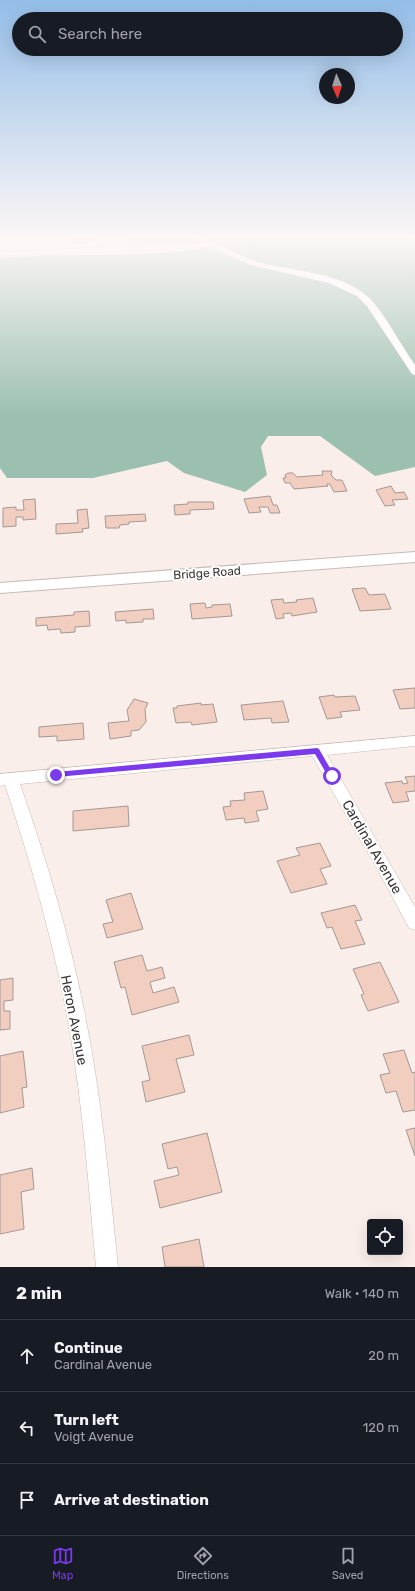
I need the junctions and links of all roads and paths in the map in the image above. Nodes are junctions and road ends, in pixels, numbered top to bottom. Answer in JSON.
{"nodes":[{"id":1,"x":364,"y":298,"type":"edge"},
{"id":2,"x":415,"y":372,"type":"edge"},
{"id":3,"x":415,"y":557,"type":"edge"},
{"id":4,"x":0,"y":588,"type":"edge"},
{"id":5,"x":415,"y":742,"type":"edge"},
{"id":6,"x":317,"y":751,"type":"junction"},
{"id":7,"x":5,"y":779,"type":"edge"},
{"id":8,"x":415,"y":923,"type":"edge"},
{"id":9,"x":107,"y":1267,"type":"edge"}],
"edges":[{"from":1,"to":2,"type":"street"},
{"from":3,"to":4,"type":"main road","name":"Bridge Road"},
{"from":5,"to":6,"type":"street"},
{"from":6,"to":7,"type":"street"},
{"from":6,"to":8,"type":"street","name":"Cardinal Avenue"},
{"from":7,"to":9,"type":"street","name":"Heron Avenue"}]}
